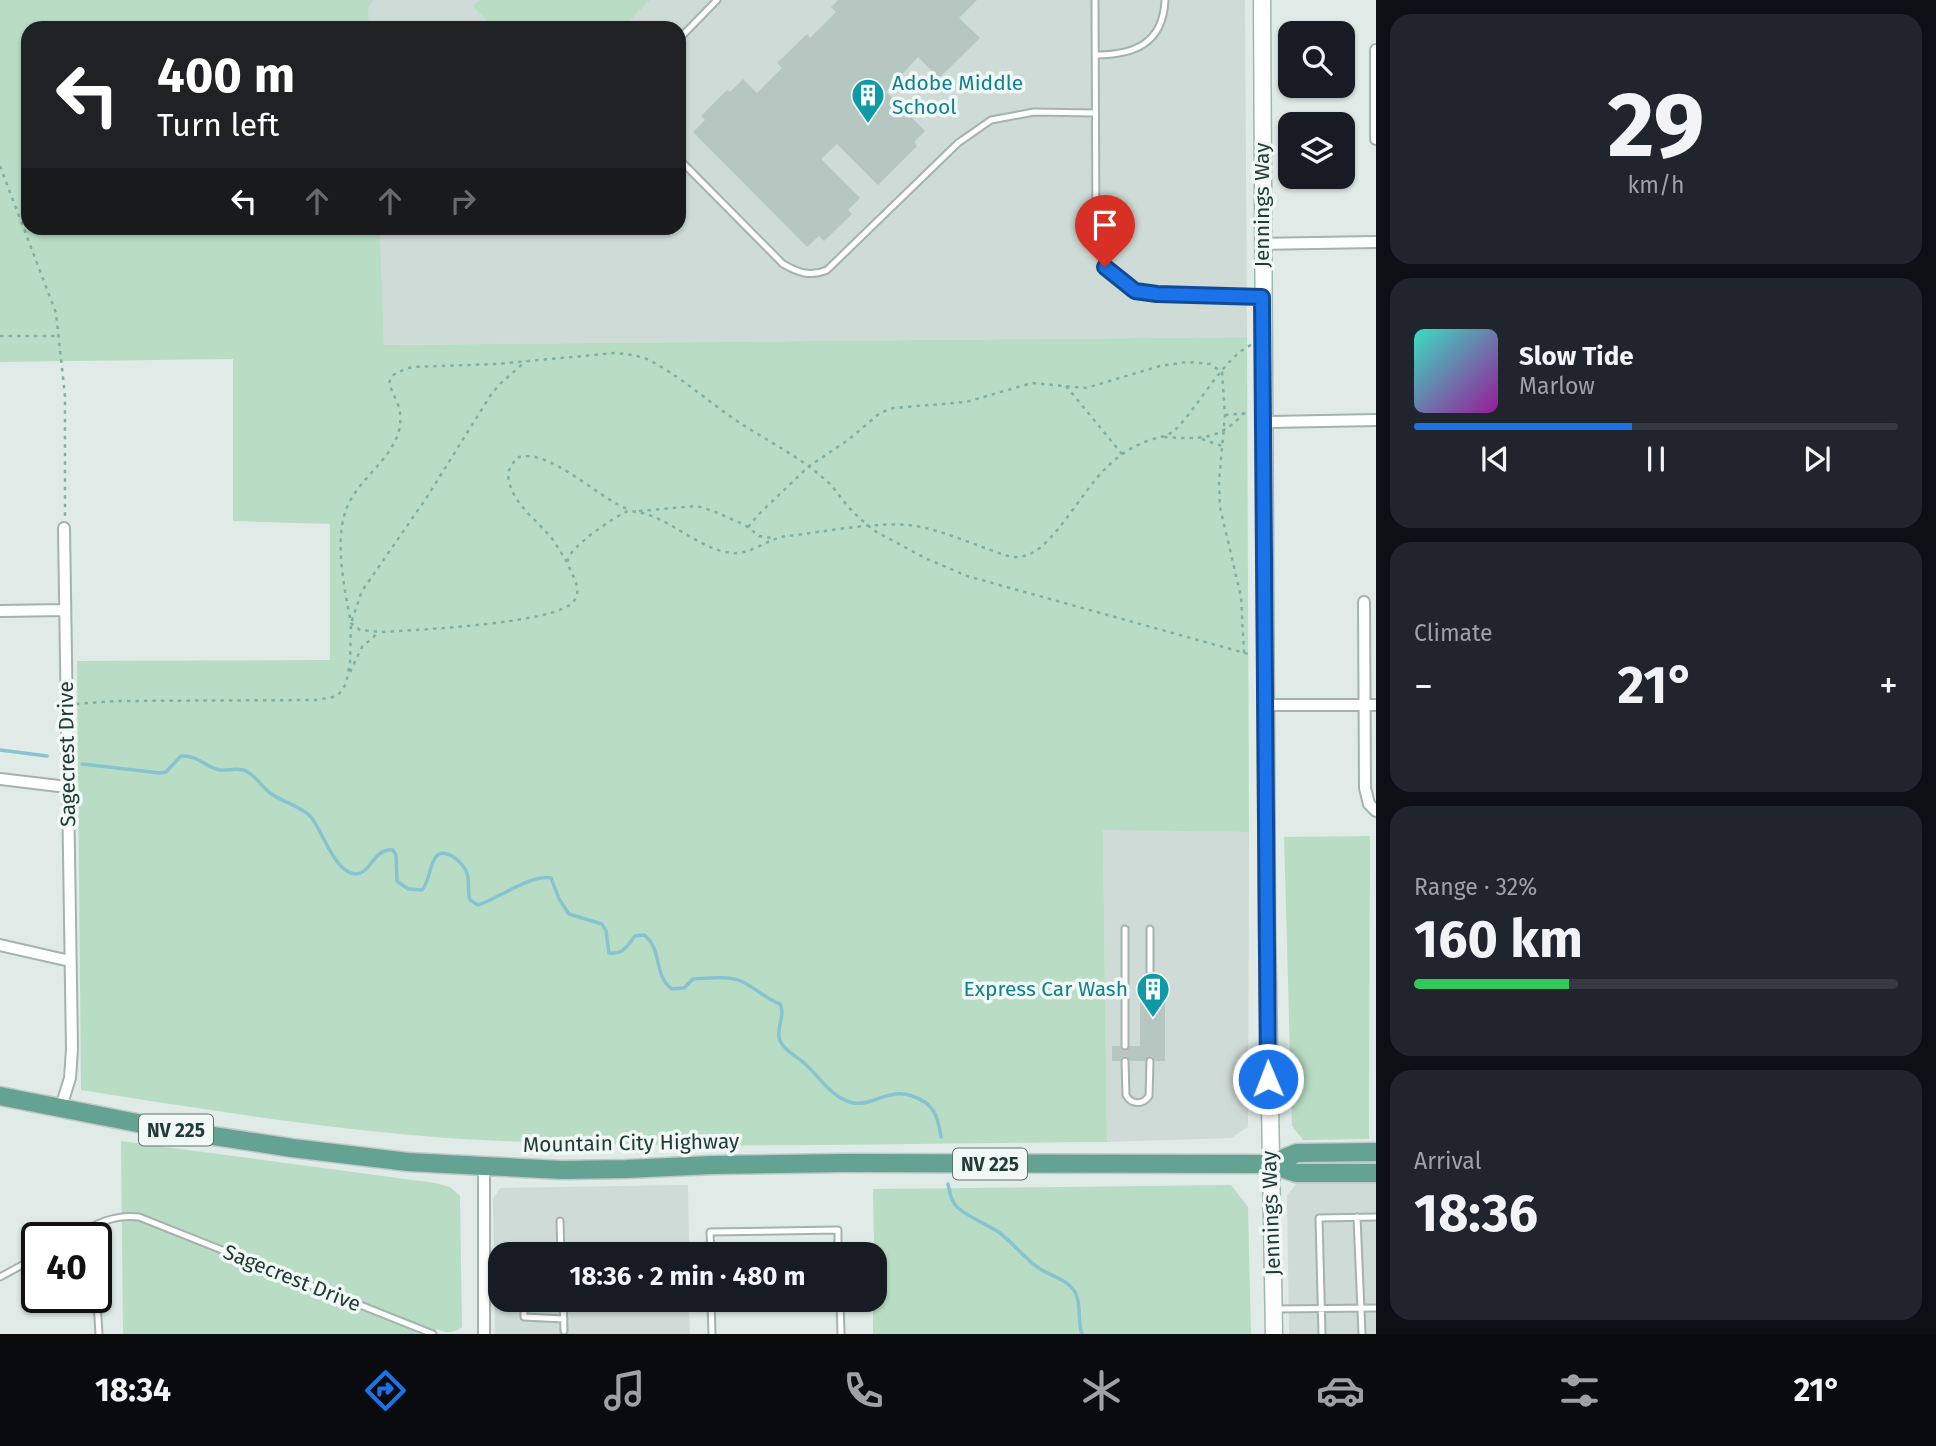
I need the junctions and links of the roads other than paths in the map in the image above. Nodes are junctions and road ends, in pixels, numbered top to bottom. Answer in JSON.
{"nodes":[{"id":1,"x":717,"y":0,"type":"edge"},
{"id":2,"x":1095,"y":0,"type":"edge"},
{"id":3,"x":1165,"y":0,"type":"edge"},
{"id":4,"x":1262,"y":0,"type":"edge"},
{"id":5,"x":686,"y":32,"type":"edge"},
{"id":6,"x":1376,"y":50,"type":"edge"},
{"id":7,"x":1095,"y":55,"type":"junction"},
{"id":8,"x":1096,"y":113,"type":"junction"},
{"id":9,"x":1376,"y":139,"type":"edge"},
{"id":10,"x":686,"y":166,"type":"edge"},
{"id":11,"x":1376,"y":242,"type":"edge"},
{"id":12,"x":1262,"y":244,"type":"junction"},
{"id":13,"x":1262,"y":297,"type":"junction"},
{"id":14,"x":1263,"y":417,"type":"junction"},
{"id":15,"x":1376,"y":421,"type":"edge"},
{"id":16,"x":64,"y":528,"type":"road end"},
{"id":17,"x":1364,"y":602,"type":"dead end"},
{"id":18,"x":65,"y":610,"type":"junction"},
{"id":19,"x":0,"y":611,"type":"edge"},
{"id":20,"x":1265,"y":705,"type":"junction"},
{"id":21,"x":1370,"y":705,"type":"edge"},
{"id":22,"x":0,"y":779,"type":"edge"},
{"id":23,"x":67,"y":788,"type":"junction"},
{"id":24,"x":1376,"y":811,"type":"edge"},
{"id":25,"x":1125,"y":929,"type":"dead end"},
{"id":26,"x":1150,"y":929,"type":"dead end"},
{"id":27,"x":0,"y":945,"type":"edge"},
{"id":28,"x":70,"y":961,"type":"junction"},
{"id":29,"x":1150,"y":978,"type":"dead end"},
{"id":30,"x":1125,"y":1046,"type":"dead end"},
{"id":31,"x":1125,"y":1061,"type":"dead end"},
{"id":32,"x":1150,"y":1061,"type":"dead end"},
{"id":33,"x":0,"y":1096,"type":"edge"},
{"id":34,"x":60,"y":1110,"type":"junction"},
{"id":35,"x":1376,"y":1152,"type":"edge"},
{"id":36,"x":1269,"y":1164,"type":"junction"},
{"id":37,"x":484,"y":1166,"type":"junction"},
{"id":38,"x":1376,"y":1173,"type":"edge"},
{"id":39,"x":1357,"y":1217,"type":"junction"},
{"id":40,"x":1376,"y":1217,"type":"edge"},
{"id":41,"x":560,"y":1221,"type":"dead end"},
{"id":42,"x":105,"y":1222,"type":"edge"},
{"id":43,"x":561,"y":1242,"type":"edge"},
{"id":44,"x":710,"y":1242,"type":"edge"},
{"id":45,"x":838,"y":1242,"type":"edge"},
{"id":46,"x":484,"y":1259,"type":"junction"},
{"id":47,"x":488,"y":1259,"type":"edge"},
{"id":48,"x":21,"y":1266,"type":"edge"},
{"id":49,"x":0,"y":1277,"type":"edge"},
{"id":50,"x":1322,"y":1308,"type":"junction"},
{"id":51,"x":1361,"y":1308,"type":"junction"},
{"id":52,"x":1376,"y":1308,"type":"edge"},
{"id":53,"x":1273,"y":1309,"type":"junction"},
{"id":54,"x":524,"y":1312,"type":"edge"},
{"id":55,"x":564,"y":1312,"type":"edge"},
{"id":56,"x":711,"y":1312,"type":"edge"},
{"id":57,"x":840,"y":1312,"type":"edge"},
{"id":58,"x":98,"y":1313,"type":"edge"},
{"id":59,"x":564,"y":1319,"type":"junction"},
{"id":60,"x":563,"y":1333,"type":"edge"},
{"id":61,"x":99,"y":1334,"type":"edge"},
{"id":62,"x":433,"y":1334,"type":"edge"},
{"id":63,"x":484,"y":1334,"type":"edge"},
{"id":64,"x":573,"y":1334,"type":"edge"},
{"id":65,"x":712,"y":1334,"type":"edge"},
{"id":66,"x":841,"y":1334,"type":"edge"},
{"id":67,"x":1274,"y":1334,"type":"edge"},
{"id":68,"x":1322,"y":1334,"type":"edge"},
{"id":69,"x":1362,"y":1334,"type":"edge"}],
"edges":[{"from":1,"to":5,"type":"lane"},
{"from":2,"to":7,"type":"lane"},
{"from":3,"to":7,"type":"lane"},
{"from":4,"to":12,"type":"street","name":"Jennings Way"},
{"from":6,"to":9,"type":"street"},
{"from":7,"to":8,"type":"lane"},
{"from":8,"to":10,"type":"lane"},
{"from":8,"to":13,"type":"lane"},
{"from":11,"to":12,"type":"street"},
{"from":12,"to":13,"type":"street","name":"Jennings Way"},
{"from":13,"to":14,"type":"street","name":"Jennings Way"},
{"from":14,"to":15,"type":"street"},
{"from":14,"to":20,"type":"street","name":"Jennings Way"},
{"from":16,"to":18,"type":"street","name":"Sagecrest Drive"},
{"from":17,"to":21,"type":"street"},
{"from":18,"to":19,"type":"street"},
{"from":18,"to":23,"type":"street","name":"Sagecrest Drive"},
{"from":20,"to":21,"type":"street"},
{"from":20,"to":36,"type":"street","name":"Jennings Way"},
{"from":21,"to":24,"type":"street"},
{"from":22,"to":23,"type":"street"},
{"from":23,"to":28,"type":"street","name":"Sagecrest Drive"},
{"from":25,"to":30,"type":"lane"},
{"from":26,"to":29,"type":"lane"},
{"from":27,"to":28,"type":"street"},
{"from":28,"to":34,"type":"street","name":"Sagecrest Drive"},
{"from":31,"to":32,"type":"lane"},
{"from":33,"to":34,"type":"main road","name":"Mountain City Highway","number":"NV 225"},
{"from":34,"to":37,"type":"main road","name":"Mountain City Highway","number":"NV 225"},
{"from":35,"to":36,"type":"main road","name":"Mountain City Highway","number":"NV 225"},
{"from":36,"to":37,"type":"main road","name":"Mountain City Highway","number":"NV 225"},
{"from":36,"to":38,"type":"main road","name":"Mountain City Highway","number":"NV 225"},
{"from":36,"to":53,"type":"street","name":"Jennings Way"},
{"from":37,"to":46,"type":"street"},
{"from":39,"to":40,"type":"lane"},
{"from":39,"to":50,"type":"lane"},
{"from":39,"to":51,"type":"lane"},
{"from":41,"to":43,"type":"lane"},
{"from":42,"to":62,"type":"lane","name":"Sagecrest Drive"},
{"from":44,"to":45,"type":"lane"},
{"from":46,"to":47,"type":"lane"},
{"from":46,"to":63,"type":"street"},
{"from":48,"to":49,"type":"lane"},
{"from":50,"to":51,"type":"lane"},
{"from":50,"to":53,"type":"lane"},
{"from":50,"to":68,"type":"lane"},
{"from":51,"to":52,"type":"lane"},
{"from":51,"to":69,"type":"lane"},
{"from":53,"to":67,"type":"street","name":"Jennings Way"},
{"from":54,"to":59,"type":"lane"},
{"from":55,"to":59,"type":"lane"},
{"from":56,"to":65,"type":"lane"},
{"from":57,"to":66,"type":"lane"},
{"from":58,"to":61,"type":"lane"},
{"from":59,"to":60,"type":"lane"},
{"from":60,"to":64,"type":"lane"}]}
